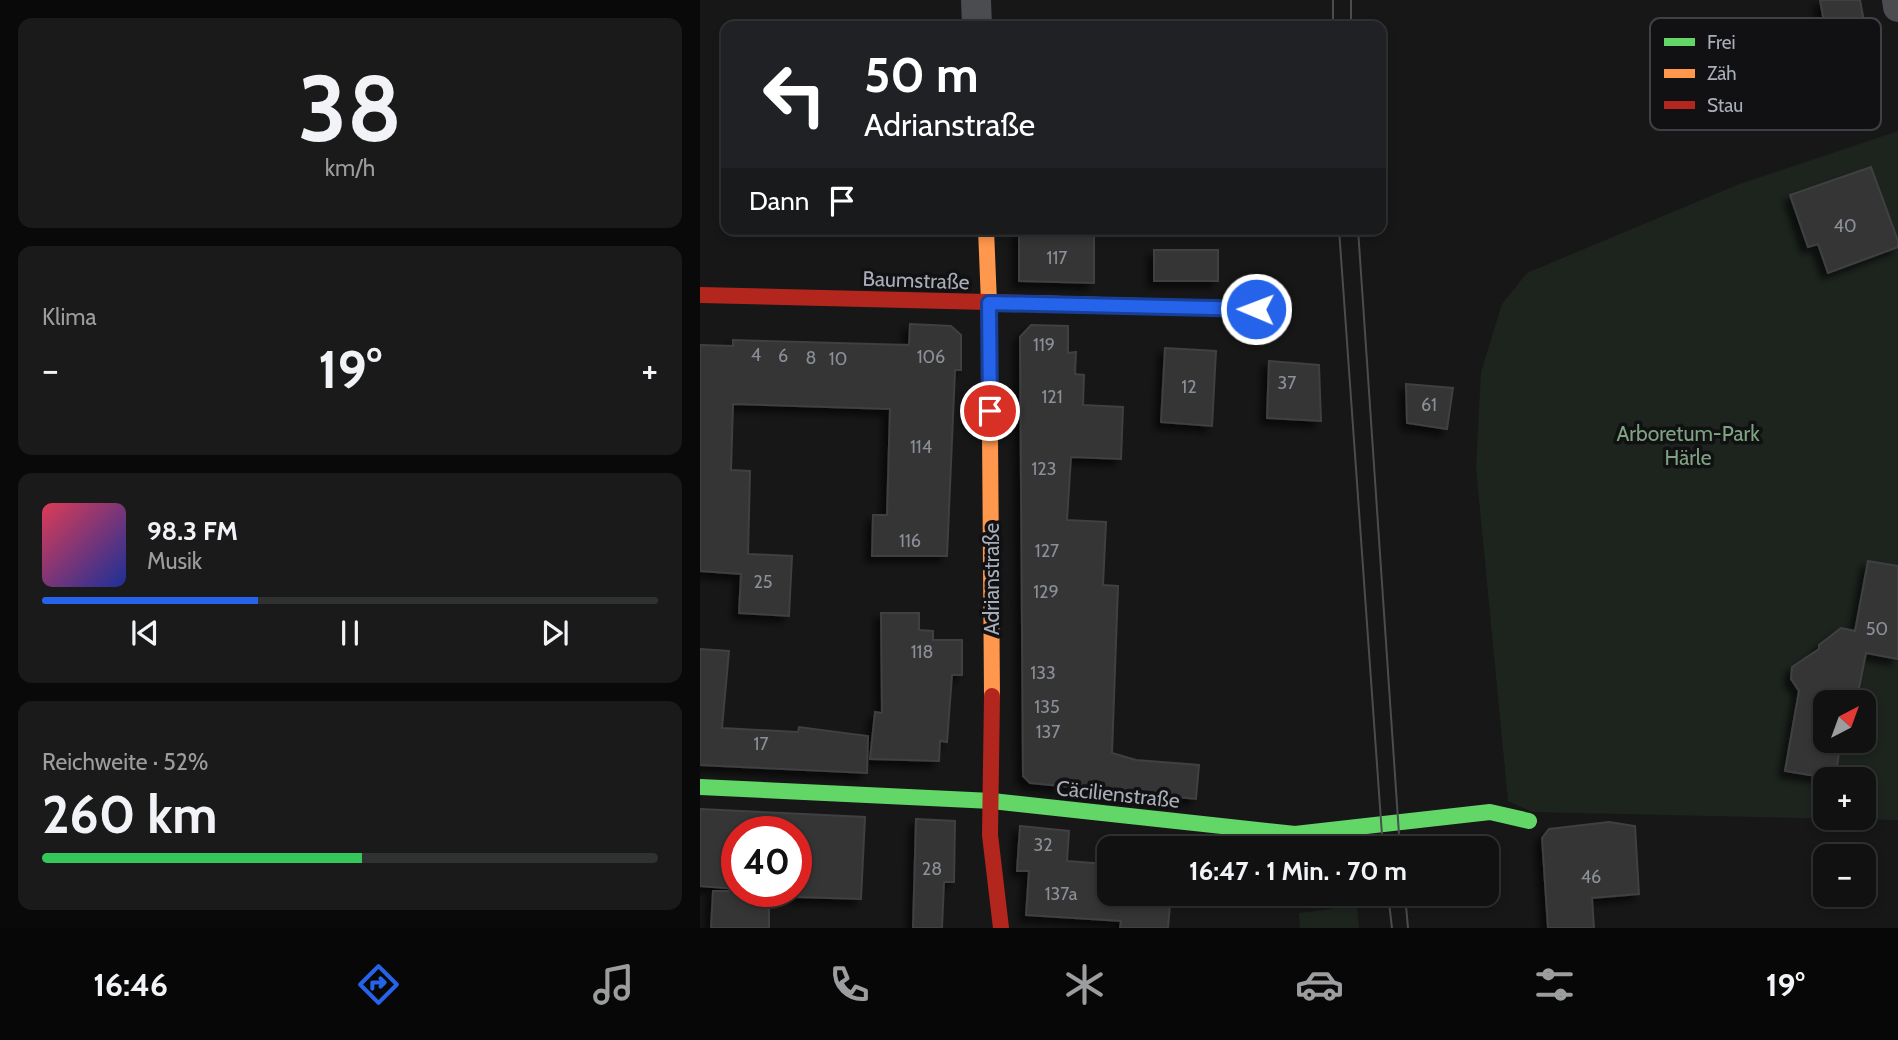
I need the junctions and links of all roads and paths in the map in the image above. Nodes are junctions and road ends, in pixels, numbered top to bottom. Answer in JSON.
{"nodes":[{"id":1,"x":976,"y":0,"type":"edge"},
{"id":2,"x":1897,"y":0,"type":"edge"},
{"id":3,"x":1898,"y":7,"type":"edge"},
{"id":4,"x":977,"y":21,"type":"edge"},
{"id":5,"x":986,"y":235,"type":"edge"},
{"id":6,"x":700,"y":295,"type":"edge"},
{"id":7,"x":989,"y":303,"type":"junction"},
{"id":8,"x":1256,"y":309,"type":"dead end"},
{"id":9,"x":700,"y":788,"type":"edge"},
{"id":10,"x":992,"y":801,"type":"junction"},
{"id":11,"x":1529,"y":821,"type":"dead end"},
{"id":12,"x":1001,"y":928,"type":"edge"}],
"edges":[{"from":1,"to":4,"type":"street"},
{"from":2,"to":3,"type":"street"},
{"from":5,"to":7,"type":"street","name":"Adrianstraße"},
{"from":6,"to":7,"type":"street","name":"Baumstraße"},
{"from":7,"to":8,"type":"street","name":"Baumstraße"},
{"from":7,"to":10,"type":"street","name":"Adrianstraße"},
{"from":9,"to":10,"type":"street","name":"Cäcilienstraße"},
{"from":10,"to":11,"type":"street","name":"Cäcilienstraße"},
{"from":10,"to":12,"type":"street","name":"Adrianstraße"}]}
